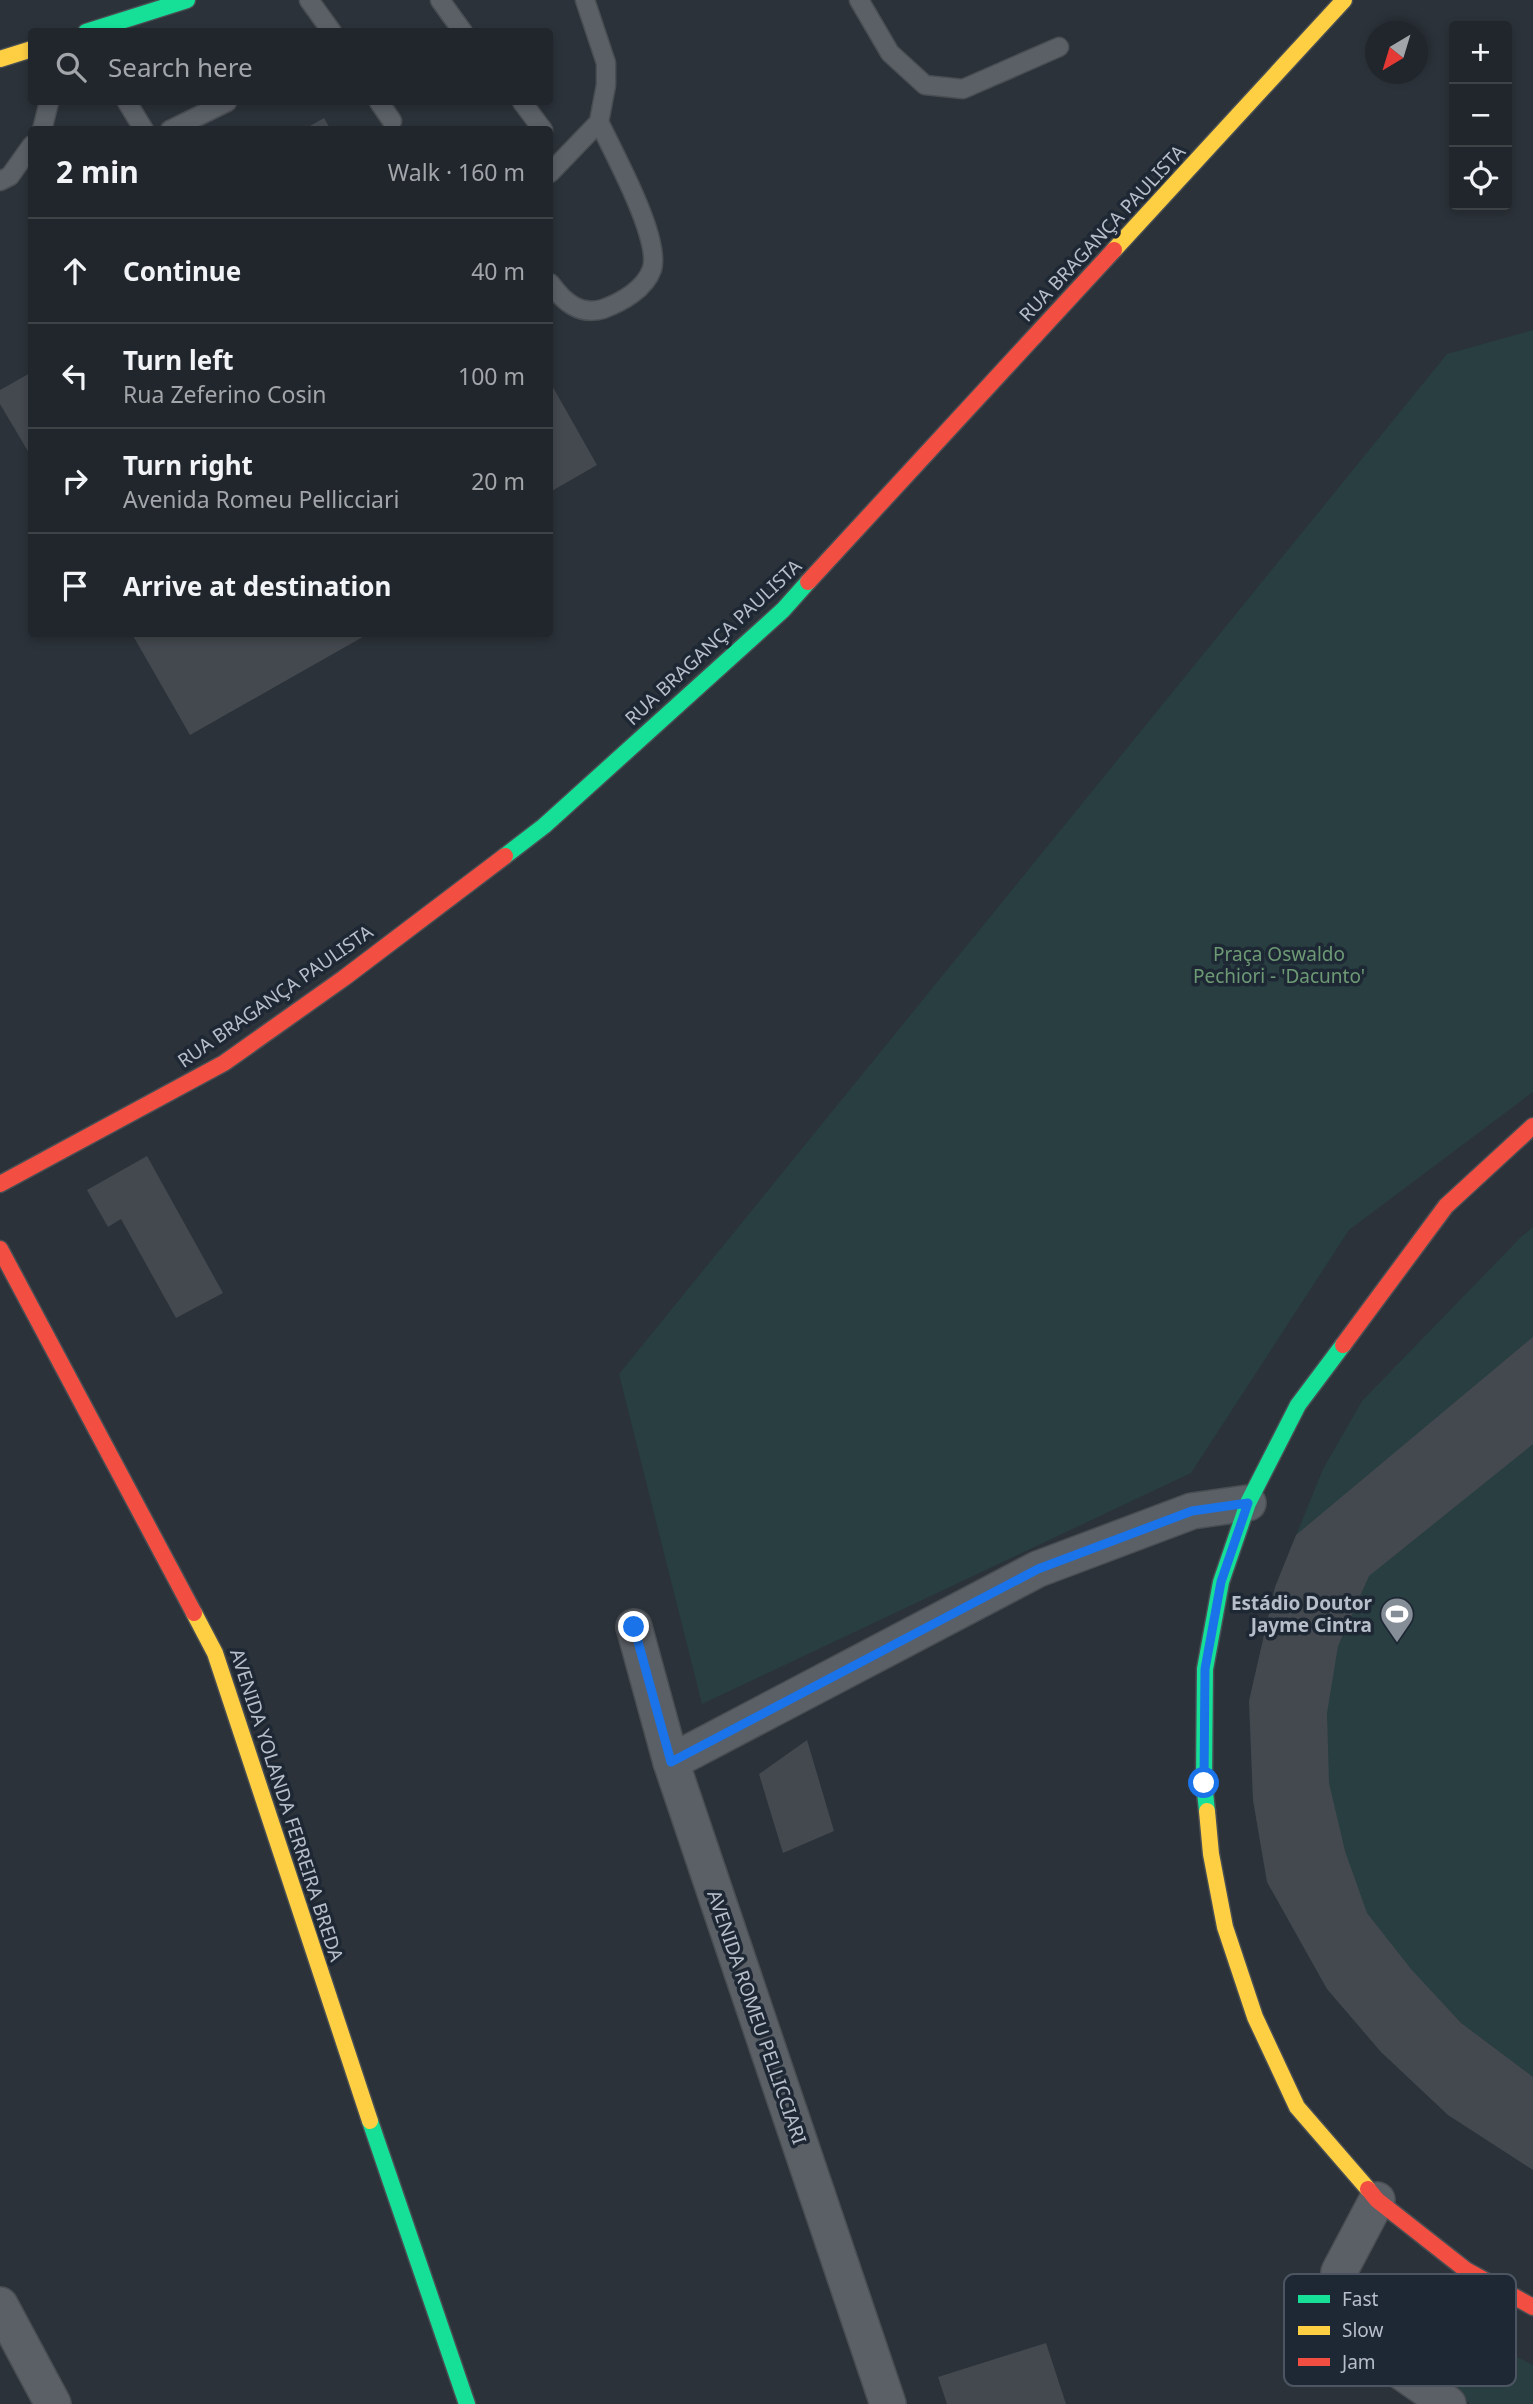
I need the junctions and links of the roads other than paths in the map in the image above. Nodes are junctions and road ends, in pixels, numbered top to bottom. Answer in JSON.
{"nodes":[{"id":1,"x":187,"y":0,"type":"edge"},
{"id":2,"x":309,"y":0,"type":"edge"},
{"id":3,"x":440,"y":0,"type":"edge"},
{"id":4,"x":585,"y":0,"type":"edge"},
{"id":5,"x":859,"y":0,"type":"edge"},
{"id":6,"x":1344,"y":0,"type":"edge"},
{"id":7,"x":99,"y":28,"type":"edge"},
{"id":8,"x":329,"y":28,"type":"edge"},
{"id":9,"x":460,"y":28,"type":"edge"},
{"id":10,"x":1059,"y":47,"type":"dead end"},
{"id":11,"x":28,"y":50,"type":"edge"},
{"id":12,"x":0,"y":59,"type":"edge"},
{"id":13,"x":48,"y":105,"type":"edge"},
{"id":14,"x":129,"y":105,"type":"edge"},
{"id":15,"x":221,"y":105,"type":"edge"},
{"id":16,"x":381,"y":105,"type":"edge"},
{"id":17,"x":524,"y":105,"type":"edge"},
{"id":18,"x":392,"y":121,"type":"dead end"},
{"id":19,"x":599,"y":122,"type":"junction"},
{"id":20,"x":44,"y":126,"type":"edge"},
{"id":21,"x":142,"y":126,"type":"edge"},
{"id":22,"x":178,"y":126,"type":"edge"},
{"id":23,"x":540,"y":126,"type":"edge"},
{"id":24,"x":553,"y":144,"type":"edge"},
{"id":25,"x":28,"y":151,"type":"edge"},
{"id":26,"x":562,"y":159,"type":"junction"},
{"id":27,"x":553,"y":170,"type":"edge"},
{"id":28,"x":0,"y":181,"type":"edge"},
{"id":29,"x":553,"y":287,"type":"edge"},
{"id":30,"x":1533,"y":1125,"type":"edge"},
{"id":31,"x":0,"y":1184,"type":"edge"},
{"id":32,"x":0,"y":1249,"type":"edge"},
{"id":33,"x":1248,"y":1503,"type":"junction"},
{"id":34,"x":634,"y":1627,"type":"dead end"},
{"id":35,"x":671,"y":1762,"type":"junction"},
{"id":36,"x":1377,"y":2200,"type":"junction"},
{"id":37,"x":1339,"y":2274,"type":"edge"},
{"id":38,"x":1473,"y":2274,"type":"edge"},
{"id":39,"x":1516,"y":2298,"type":"edge"},
{"id":40,"x":0,"y":2305,"type":"edge"},
{"id":41,"x":1533,"y":2307,"type":"edge"},
{"id":42,"x":1422,"y":2386,"type":"edge"},
{"id":43,"x":53,"y":2404,"type":"edge"},
{"id":44,"x":467,"y":2404,"type":"edge"},
{"id":45,"x":888,"y":2404,"type":"edge"},
{"id":46,"x":1448,"y":2404,"type":"edge"}],
"edges":[{"from":1,"to":7,"type":"street"},
{"from":2,"to":8,"type":"lane"},
{"from":3,"to":9,"type":"lane"},
{"from":4,"to":19,"type":"lane"},
{"from":5,"to":10,"type":"lane"},
{"from":6,"to":31,"type":"street","name":"RUA BRAGANÇA PAULISTA"},
{"from":11,"to":12,"type":"street"},
{"from":13,"to":20,"type":"lane"},
{"from":14,"to":21,"type":"lane"},
{"from":15,"to":22,"type":"lane"},
{"from":16,"to":18,"type":"lane"},
{"from":17,"to":23,"type":"lane"},
{"from":19,"to":26,"type":"lane"},
{"from":19,"to":29,"type":"lane"},
{"from":24,"to":26,"type":"lane"},
{"from":25,"to":28,"type":"lane"},
{"from":26,"to":27,"type":"lane"},
{"from":30,"to":33,"type":"street"},
{"from":32,"to":44,"type":"street","name":"AVENIDA YOLANDA FERREIRA BREDA"},
{"from":33,"to":35,"type":"street"},
{"from":33,"to":36,"type":"street"},
{"from":34,"to":35,"type":"street","name":"AVENIDA ROMEU PELLICCIARI"},
{"from":35,"to":45,"type":"street","name":"AVENIDA ROMEU PELLICCIARI"},
{"from":36,"to":37,"type":"street"},
{"from":36,"to":38,"type":"street"},
{"from":39,"to":41,"type":"street"},
{"from":40,"to":43,"type":"street"},
{"from":42,"to":46,"type":"street"}]}
